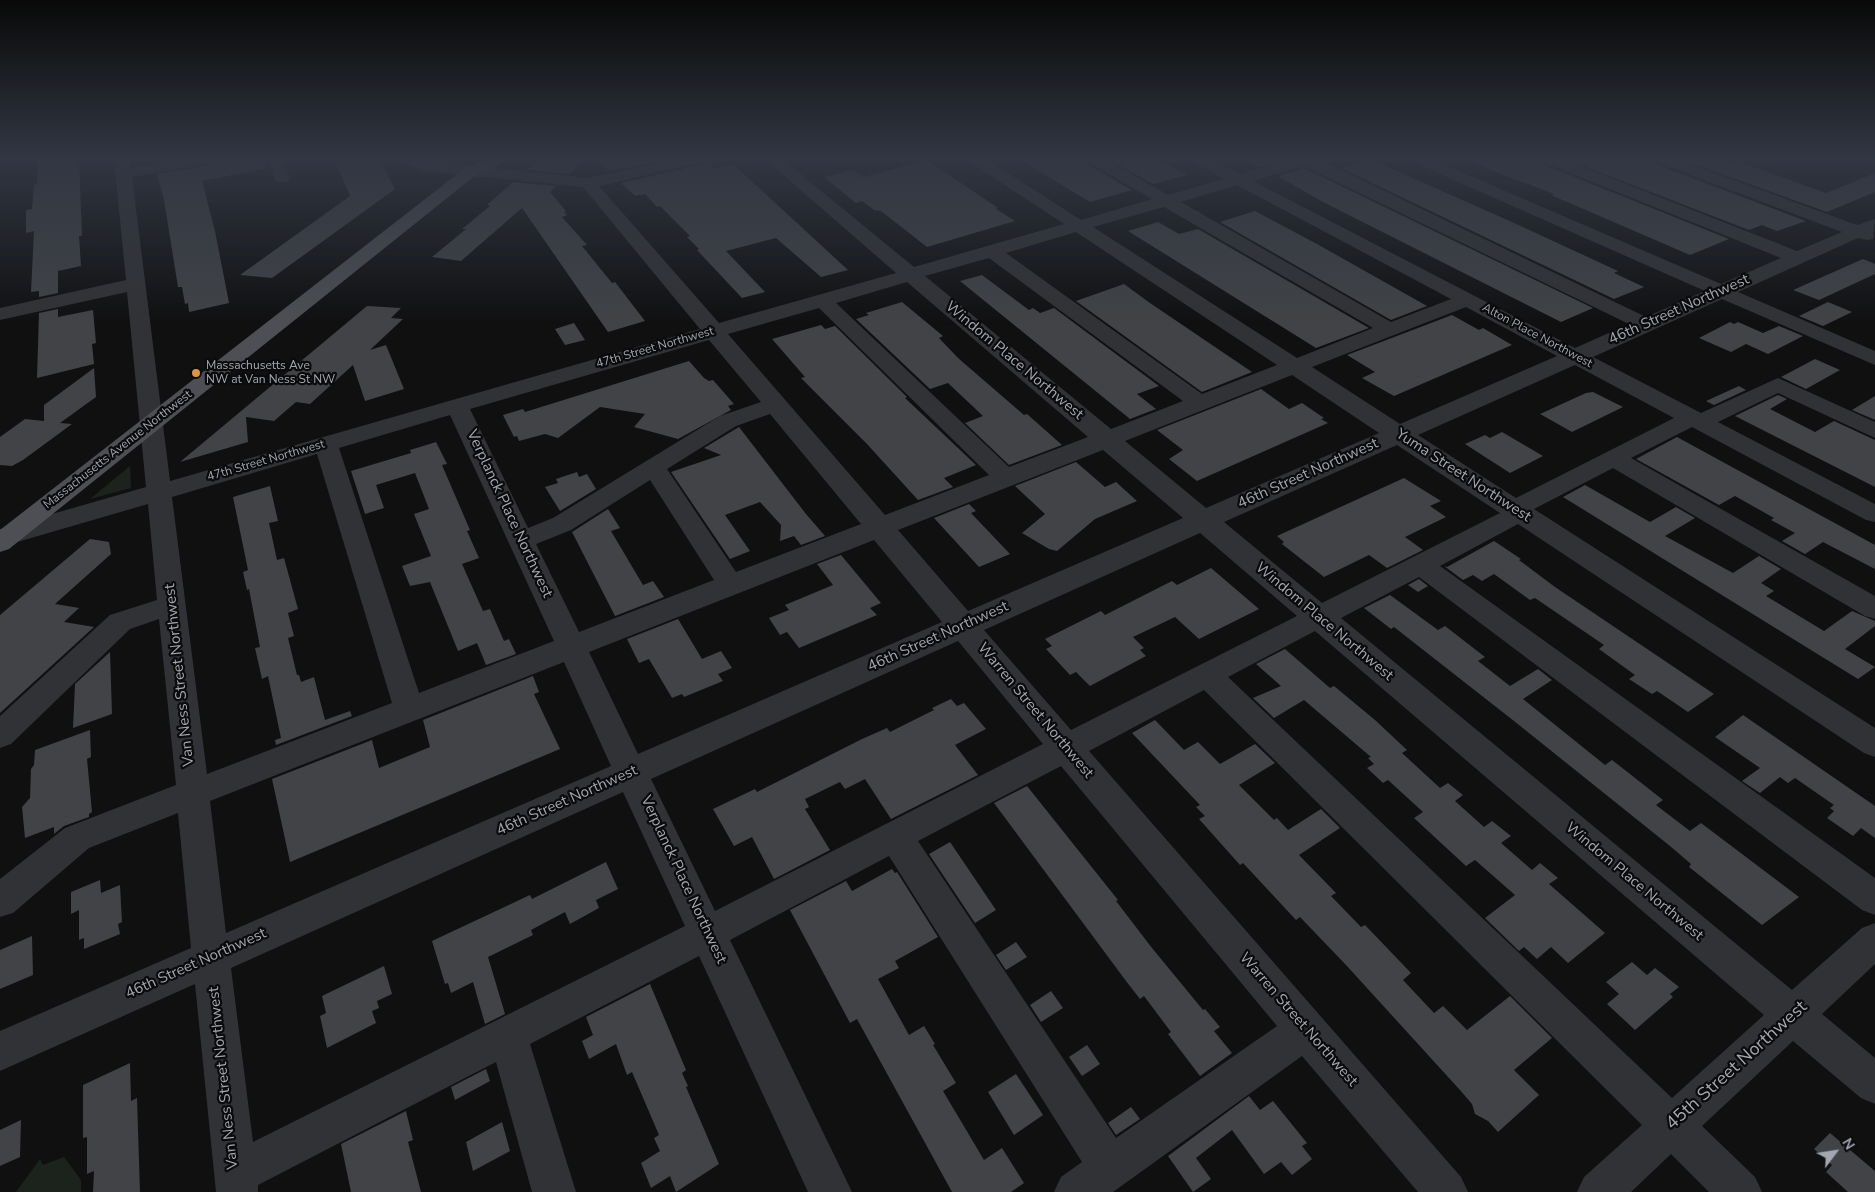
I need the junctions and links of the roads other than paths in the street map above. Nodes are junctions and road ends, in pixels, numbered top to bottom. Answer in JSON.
{"nodes":[{"id":1,"x":128,"y":215,"type":"edge"},
{"id":2,"x":413,"y":215,"type":"edge"},
{"id":3,"x":615,"y":215,"type":"edge"},
{"id":4,"x":840,"y":215,"type":"edge"},
{"id":5,"x":1062,"y":215,"type":"edge"},
{"id":6,"x":1117,"y":215,"type":"edge"},
{"id":7,"x":1192,"y":215,"type":"edge"},
{"id":8,"x":1306,"y":215,"type":"edge"},
{"id":9,"x":1420,"y":215,"type":"edge"},
{"id":10,"x":1547,"y":215,"type":"edge"},
{"id":11,"x":1689,"y":215,"type":"edge"},
{"id":12,"x":1823,"y":215,"type":"edge"},
{"id":13,"x":1079,"y":226,"type":"junction"},
{"id":14,"x":1869,"y":231,"type":"edge"},
{"id":15,"x":992,"y":251,"type":"junction"},
{"id":16,"x":1797,"y":258,"type":"junction"},
{"id":17,"x":911,"y":274,"type":"junction"},
{"id":18,"x":136,"y":284,"type":"junction"},
{"id":19,"x":1721,"y":292,"type":"junction"},
{"id":20,"x":822,"y":300,"type":"junction"},
{"id":21,"x":1466,"y":300,"type":"junction"},
{"id":22,"x":0,"y":314,"type":"edge"},
{"id":23,"x":1647,"y":325,"type":"junction"},
{"id":24,"x":1390,"y":329,"type":"junction"},
{"id":25,"x":713,"y":332,"type":"junction"},
{"id":26,"x":1575,"y":356,"type":"junction"},
{"id":27,"x":1875,"y":359,"type":"edge"},
{"id":28,"x":1294,"y":366,"type":"junction"},
{"id":29,"x":1200,"y":402,"type":"junction"},
{"id":30,"x":775,"y":405,"type":"junction"},
{"id":31,"x":457,"y":406,"type":"junction"},
{"id":32,"x":1696,"y":420,"type":"junction"},
{"id":33,"x":151,"y":423,"type":"junction"},
{"id":34,"x":1875,"y":431,"type":"edge"},
{"id":35,"x":1399,"y":434,"type":"junction"},
{"id":36,"x":1106,"y":439,"type":"junction"},
{"id":37,"x":326,"y":444,"type":"junction"},
{"id":38,"x":1613,"y":458,"type":"junction"},
{"id":39,"x":654,"y":467,"type":"junction"},
{"id":40,"x":1006,"y":478,"type":"junction"},
{"id":41,"x":159,"y":492,"type":"junction"},
{"id":42,"x":1517,"y":511,"type":"junction"},
{"id":43,"x":1875,"y":514,"type":"edge"},
{"id":44,"x":1203,"y":520,"type":"junction"},
{"id":45,"x":879,"y":527,"type":"junction"},
{"id":46,"x":3,"y":539,"type":"edge"},
{"id":47,"x":521,"y":540,"type":"junction"},
{"id":48,"x":1421,"y":565,"type":"junction"},
{"id":49,"x":731,"y":585,"type":"junction"},
{"id":50,"x":172,"y":605,"type":"junction"},
{"id":51,"x":1875,"y":609,"type":"edge"},
{"id":52,"x":1319,"y":618,"type":"junction"},
{"id":53,"x":963,"y":626,"type":"junction"},
{"id":54,"x":572,"y":647,"type":"junction"},
{"id":55,"x":1208,"y":676,"type":"junction"},
{"id":56,"x":409,"y":710,"type":"junction"},
{"id":57,"x":0,"y":735,"type":"edge"},
{"id":58,"x":1875,"y":744,"type":"edge"},
{"id":59,"x":1067,"y":749,"type":"junction"},
{"id":60,"x":632,"y":773,"type":"junction"},
{"id":61,"x":193,"y":793,"type":"junction"},
{"id":62,"x":896,"y":837,"type":"junction"},
{"id":63,"x":1875,"y":899,"type":"edge"},
{"id":64,"x":0,"y":901,"type":"edge"},
{"id":65,"x":708,"y":933,"type":"junction"},
{"id":66,"x":1875,"y":940,"type":"edge"},
{"id":67,"x":211,"y":958,"type":"junction"},
{"id":68,"x":1793,"y":1015,"type":"junction"},
{"id":69,"x":1305,"y":1030,"type":"junction"},
{"id":70,"x":508,"y":1035,"type":"junction"},
{"id":71,"x":0,"y":1051,"type":"edge"},
{"id":72,"x":1875,"y":1084,"type":"edge"},
{"id":73,"x":1672,"y":1126,"type":"junction"},
{"id":74,"x":1110,"y":1168,"type":"junction"},
{"id":75,"x":236,"y":1183,"type":"edge"},
{"id":76,"x":554,"y":1192,"type":"edge"},
{"id":77,"x":830,"y":1192,"type":"edge"},
{"id":78,"x":1076,"y":1192,"type":"edge"},
{"id":79,"x":1446,"y":1192,"type":"edge"},
{"id":80,"x":1600,"y":1192,"type":"edge"},
{"id":81,"x":1740,"y":1192,"type":"edge"}],
"edges":[{"from":1,"to":18,"type":"street","name":"Van Ness Street Northwest"},
{"from":2,"to":33,"type":"main road","name":"Massachusetts Avenue Northwest"},
{"from":3,"to":25,"type":"street","name":"Warren Street Northwest"},
{"from":4,"to":17,"type":"street","name":"Windom Place Northwest"},
{"from":5,"to":13,"type":"street","name":"Yuma Street Northwest"},
{"from":6,"to":13,"type":"street","name":"47th Street Northwest"},
{"from":7,"to":24,"type":"street"},
{"from":8,"to":21,"type":"street","name":"Alton Place Northwest"},
{"from":9,"to":23,"type":"street"},
{"from":10,"to":19,"type":"street"},
{"from":11,"to":16,"type":"street"},
{"from":12,"to":14,"type":"street"},
{"from":13,"to":15,"type":"street","name":"47th Street Northwest"},
{"from":13,"to":28,"type":"street","name":"Yuma Street Northwest"},
{"from":14,"to":16,"type":"street","name":"46th Street Northwest"},
{"from":15,"to":17,"type":"street","name":"47th Street Northwest"},
{"from":15,"to":29,"type":"street"},
{"from":16,"to":19,"type":"street","name":"46th Street Northwest"},
{"from":17,"to":20,"type":"street","name":"47th Street Northwest"},
{"from":17,"to":36,"type":"street","name":"Windom Place Northwest"},
{"from":18,"to":22,"type":"street"},
{"from":18,"to":33,"type":"street","name":"Van Ness Street Northwest"},
{"from":19,"to":23,"type":"street","name":"46th Street Northwest"},
{"from":19,"to":27,"type":"street"},
{"from":20,"to":25,"type":"street","name":"47th Street Northwest"},
{"from":20,"to":40,"type":"street"},
{"from":21,"to":24,"type":"street"},
{"from":21,"to":26,"type":"street","name":"Alton Place Northwest"},
{"from":23,"to":26,"type":"street","name":"46th Street Northwest"},
{"from":24,"to":28,"type":"street"},
{"from":25,"to":30,"type":"street","name":"Warren Street Northwest"},
{"from":25,"to":31,"type":"street","name":"47th Street Northwest"},
{"from":26,"to":32,"type":"street","name":"Alton Place Northwest"},
{"from":26,"to":35,"type":"street","name":"46th Street Northwest"},
{"from":28,"to":29,"type":"street"},
{"from":28,"to":35,"type":"street","name":"Yuma Street Northwest"},
{"from":29,"to":36,"type":"street"},
{"from":30,"to":39,"type":"street"},
{"from":30,"to":45,"type":"street","name":"Warren Street Northwest"},
{"from":31,"to":37,"type":"street","name":"47th Street Northwest"},
{"from":31,"to":47,"type":"street","name":"Verplanck Place Northwest"},
{"from":32,"to":34,"type":"street"},
{"from":32,"to":38,"type":"street"},
{"from":32,"to":43,"type":"street","name":"Alton Place Northwest"},
{"from":33,"to":41,"type":"street","name":"Van Ness Street Northwest"},
{"from":33,"to":46,"type":"main road","name":"Massachusetts Avenue Northwest"},
{"from":35,"to":42,"type":"street","name":"Yuma Street Northwest"},
{"from":35,"to":44,"type":"street","name":"46th Street Northwest"},
{"from":36,"to":40,"type":"street"},
{"from":36,"to":44,"type":"street","name":"Windom Place Northwest"},
{"from":37,"to":41,"type":"street","name":"47th Street Northwest"},
{"from":37,"to":56,"type":"street"},
{"from":38,"to":42,"type":"street"},
{"from":38,"to":51,"type":"street"},
{"from":39,"to":47,"type":"street"},
{"from":39,"to":49,"type":"street"},
{"from":40,"to":45,"type":"street"},
{"from":41,"to":46,"type":"street","name":"47th Street Northwest"},
{"from":41,"to":50,"type":"street","name":"Van Ness Street Northwest"},
{"from":42,"to":48,"type":"street"},
{"from":42,"to":58,"type":"street","name":"Yuma Street Northwest"},
{"from":44,"to":52,"type":"street","name":"Windom Place Northwest"},
{"from":44,"to":53,"type":"street","name":"46th Street Northwest"},
{"from":45,"to":49,"type":"street"},
{"from":45,"to":53,"type":"street","name":"Warren Street Northwest"},
{"from":47,"to":54,"type":"street","name":"Verplanck Place Northwest"},
{"from":48,"to":52,"type":"street"},
{"from":48,"to":63,"type":"street"},
{"from":49,"to":54,"type":"street"},
{"from":50,"to":57,"type":"street"},
{"from":50,"to":61,"type":"street","name":"Van Ness Street Northwest"},
{"from":52,"to":55,"type":"street"},
{"from":52,"to":68,"type":"street","name":"Windom Place Northwest"},
{"from":53,"to":59,"type":"street","name":"Warren Street Northwest"},
{"from":53,"to":60,"type":"street","name":"46th Street Northwest"},
{"from":54,"to":56,"type":"street"},
{"from":54,"to":60,"type":"street","name":"Verplanck Place Northwest"},
{"from":55,"to":59,"type":"street"},
{"from":55,"to":73,"type":"street"},
{"from":56,"to":61,"type":"street"},
{"from":59,"to":62,"type":"street"},
{"from":59,"to":69,"type":"street","name":"Warren Street Northwest"},
{"from":60,"to":65,"type":"street","name":"Verplanck Place Northwest"},
{"from":60,"to":67,"type":"street","name":"46th Street Northwest"},
{"from":61,"to":64,"type":"street"},
{"from":61,"to":67,"type":"street","name":"Van Ness Street Northwest"},
{"from":62,"to":65,"type":"street"},
{"from":62,"to":74,"type":"street"},
{"from":65,"to":70,"type":"street"},
{"from":65,"to":77,"type":"street","name":"Verplanck Place Northwest"},
{"from":66,"to":68,"type":"street","name":"45th Street Northwest"},
{"from":67,"to":71,"type":"street","name":"46th Street Northwest"},
{"from":67,"to":75,"type":"street","name":"Van Ness Street Northwest"},
{"from":68,"to":72,"type":"street","name":"Windom Place Northwest"},
{"from":68,"to":73,"type":"street","name":"45th Street Northwest"},
{"from":69,"to":74,"type":"street"},
{"from":69,"to":79,"type":"street","name":"Warren Street Northwest"},
{"from":70,"to":75,"type":"street"},
{"from":70,"to":76,"type":"street"},
{"from":73,"to":80,"type":"street","name":"45th Street Northwest"},
{"from":73,"to":81,"type":"street"},
{"from":74,"to":78,"type":"street"}]}
